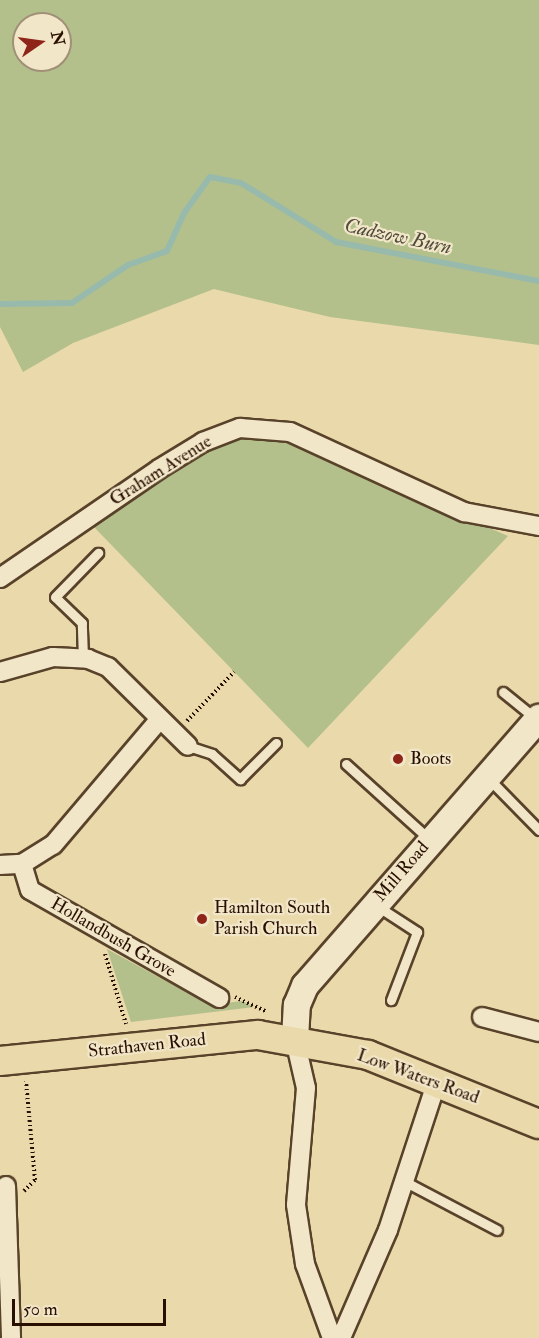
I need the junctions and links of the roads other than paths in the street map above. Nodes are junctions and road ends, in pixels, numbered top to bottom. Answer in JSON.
{"nodes":[{"id":1,"x":539,"y":526,"type":"edge"},
{"id":2,"x":98,"y":553,"type":"dead end"},
{"id":3,"x":0,"y":578,"type":"edge"},
{"id":4,"x":83,"y":658,"type":"junction"},
{"id":5,"x":0,"y":672,"type":"edge"},
{"id":6,"x":503,"y":692,"type":"dead end"},
{"id":7,"x":538,"y":719,"type":"edge"},
{"id":8,"x":159,"y":720,"type":"junction"},
{"id":9,"x":182,"y":740,"type":"joint"},
{"id":10,"x":276,"y":743,"type":"dead end"},
{"id":11,"x":346,"y":764,"type":"dead end"},
{"id":12,"x":487,"y":777,"type":"junction"},
{"id":13,"x":539,"y":830,"type":"edge"},
{"id":14,"x":430,"y":840,"type":"junction"},
{"id":15,"x":22,"y":864,"type":"junction"},
{"id":16,"x":0,"y":865,"type":"edge"},
{"id":17,"x":375,"y":905,"type":"junction"},
{"id":18,"x":219,"y":998,"type":"dead end"},
{"id":19,"x":391,"y":1000,"type":"dead end"},
{"id":20,"x":483,"y":1017,"type":"dead end"},
{"id":21,"x":539,"y":1032,"type":"edge"},
{"id":22,"x":295,"y":1040,"type":"junction"},
{"id":23,"x":12,"y":1060,"type":"edge"},
{"id":24,"x":437,"y":1081,"type":"junction"},
{"id":25,"x":539,"y":1124,"type":"edge"},
{"id":26,"x":404,"y":1181,"type":"junction"},
{"id":27,"x":6,"y":1186,"type":"dead end"},
{"id":28,"x":497,"y":1230,"type":"dead end"},
{"id":29,"x":12,"y":1338,"type":"edge"},
{"id":30,"x":332,"y":1338,"type":"edge"},
{"id":31,"x":341,"y":1338,"type":"edge"}],
"edges":[{"from":1,"to":3,"type":"street","name":"Graham Avenue"},
{"from":2,"to":4,"type":"lane"},
{"from":4,"to":5,"type":"street"},
{"from":4,"to":8,"type":"street"},
{"from":6,"to":7,"type":"lane"},
{"from":7,"to":12,"type":"main road","name":"Mill Road"},
{"from":8,"to":9,"type":"street"},
{"from":8,"to":15,"type":"street"},
{"from":9,"to":10,"type":"lane"},
{"from":11,"to":14,"type":"lane"},
{"from":12,"to":13,"type":"lane"},
{"from":12,"to":14,"type":"main road","name":"Mill Road"},
{"from":14,"to":17,"type":"main road","name":"Mill Road"},
{"from":15,"to":16,"type":"street"},
{"from":15,"to":18,"type":"street","name":"Hollandbush Grove"},
{"from":17,"to":19,"type":"lane"},
{"from":17,"to":22,"type":"main road","name":"Mill Road"},
{"from":20,"to":21,"type":"street"},
{"from":22,"to":23,"type":"main road","name":"Strathaven Road"},
{"from":22,"to":24,"type":"main road","name":"Low Waters Road"},
{"from":22,"to":30,"type":"street"},
{"from":24,"to":25,"type":"main road","name":"Low Waters Road"},
{"from":24,"to":26,"type":"street"},
{"from":26,"to":28,"type":"lane"},
{"from":26,"to":31,"type":"street"},
{"from":27,"to":29,"type":"street"}]}
